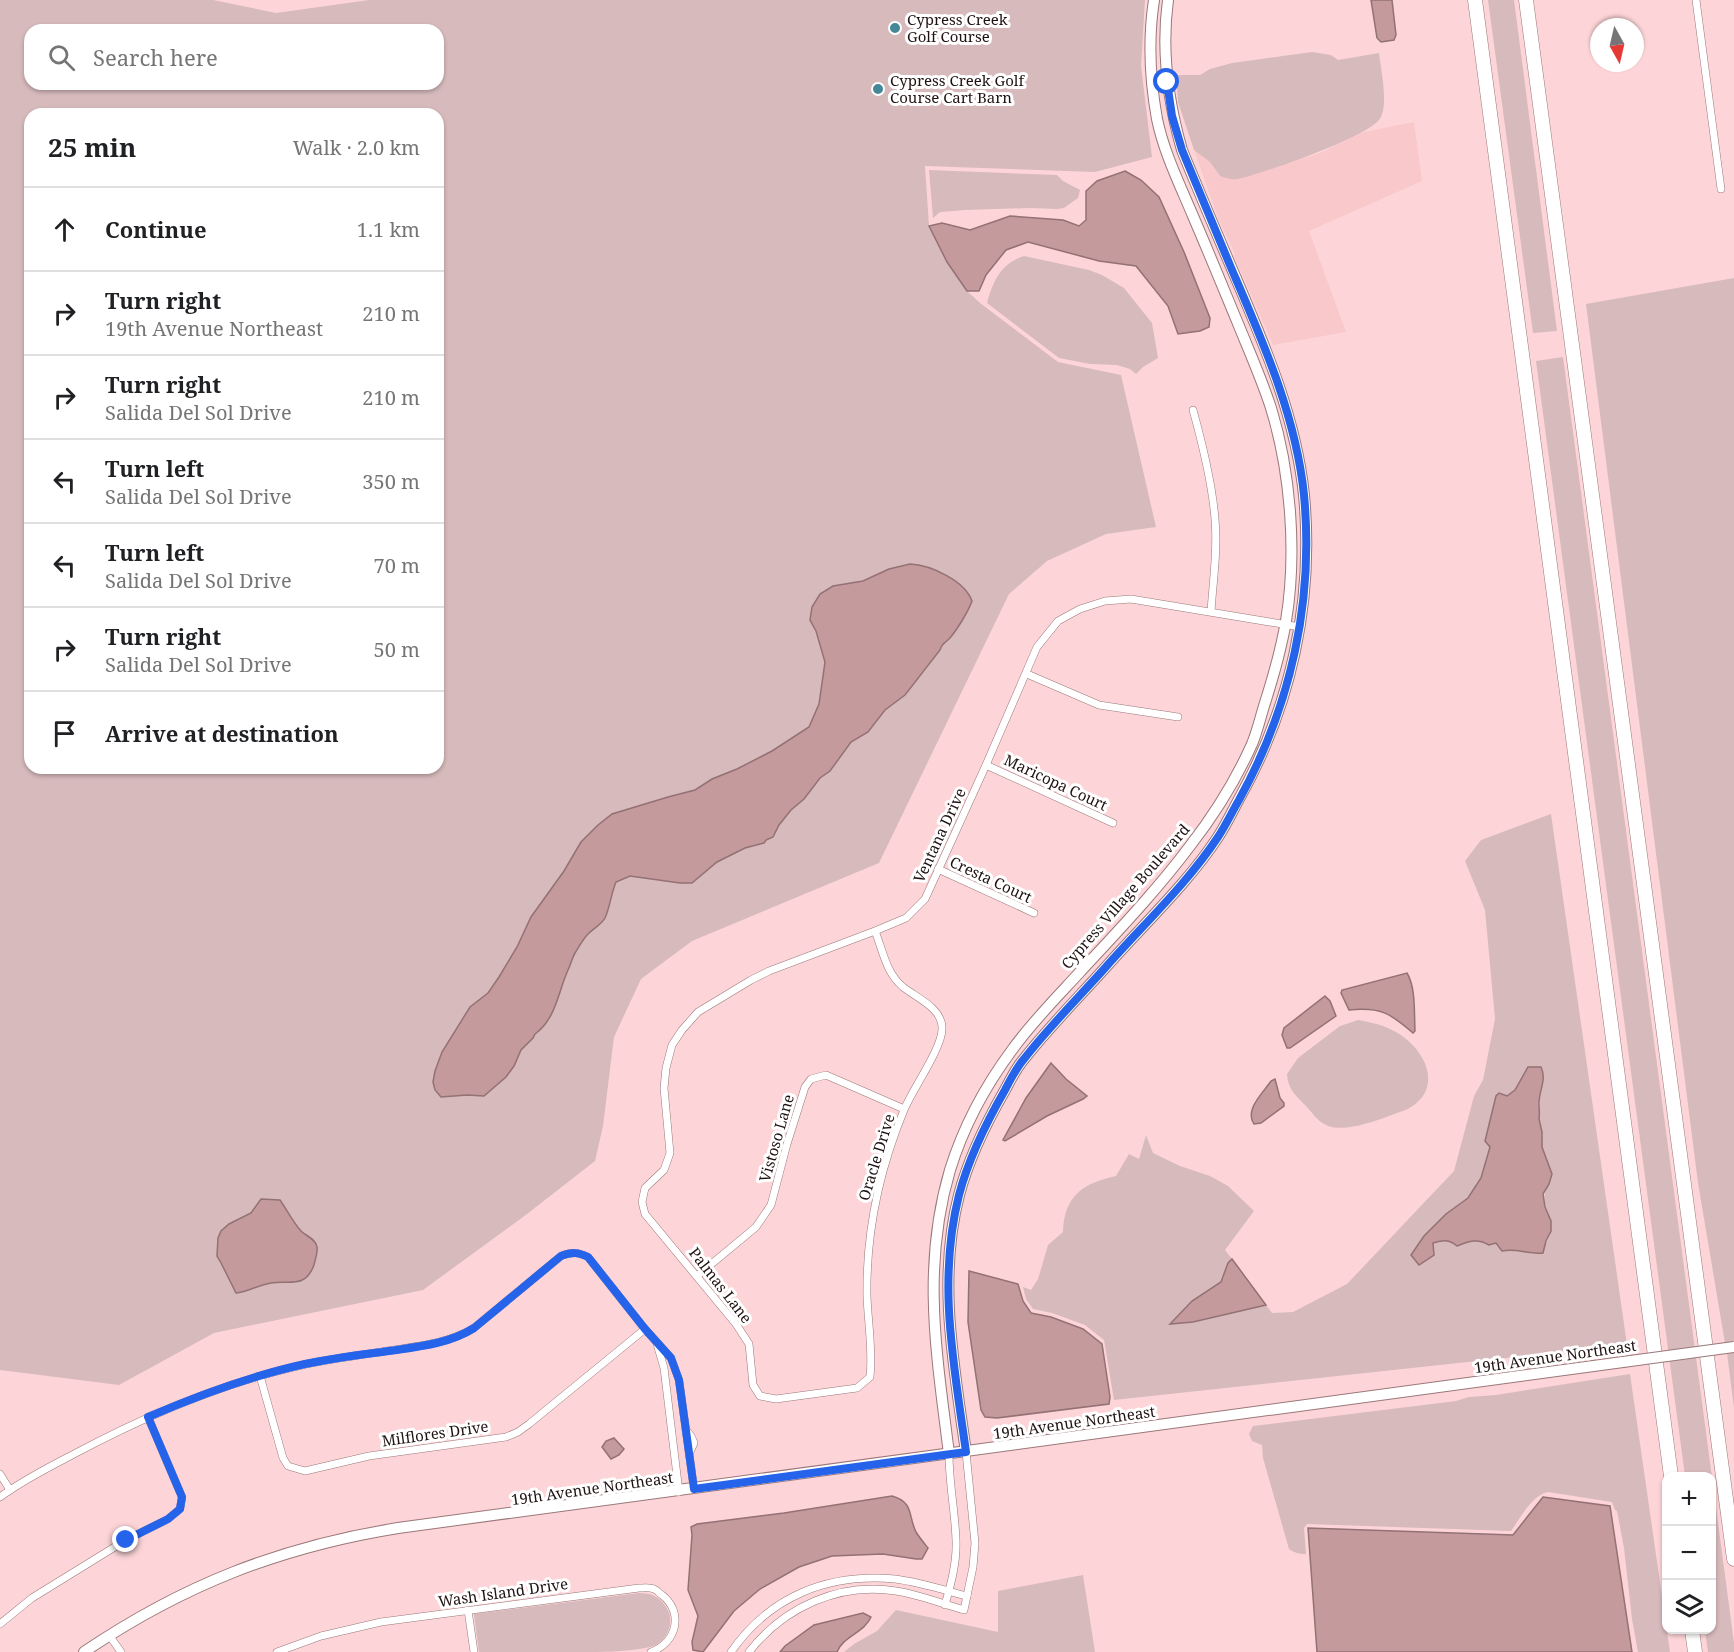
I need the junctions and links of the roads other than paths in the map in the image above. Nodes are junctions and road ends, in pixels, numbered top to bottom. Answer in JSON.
{"nodes":[{"id":1,"x":1154,"y":0,"type":"edge"},
{"id":2,"x":1168,"y":0,"type":"edge"},
{"id":3,"x":1476,"y":0,"type":"edge"},
{"id":4,"x":1526,"y":0,"type":"edge"},
{"id":5,"x":1696,"y":0,"type":"edge"},
{"id":6,"x":1721,"y":189,"type":"dead end"},
{"id":7,"x":1193,"y":410,"type":"dead end"},
{"id":8,"x":1211,"y":611,"type":"junction"},
{"id":9,"x":1285,"y":624,"type":"junction"},
{"id":10,"x":1300,"y":627,"type":"junction"},
{"id":11,"x":1027,"y":674,"type":"junction"},
{"id":12,"x":1178,"y":717,"type":"dead end"},
{"id":13,"x":986,"y":765,"type":"junction"},
{"id":14,"x":1113,"y":823,"type":"dead end"},
{"id":15,"x":938,"y":869,"type":"junction"},
{"id":16,"x":1034,"y":913,"type":"dead end"},
{"id":17,"x":875,"y":931,"type":"junction"},
{"id":18,"x":904,"y":1109,"type":"junction"},
{"id":19,"x":642,"y":1202,"type":"joint"},
{"id":20,"x":697,"y":1276,"type":"junction"},
{"id":21,"x":645,"y":1329,"type":"junction"},
{"id":22,"x":656,"y":1341,"type":"junction"},
{"id":23,"x":1734,"y":1347,"type":"edge"},
{"id":24,"x":260,"y":1376,"type":"junction"},
{"id":25,"x":827,"y":1392,"type":"joint"},
{"id":26,"x":683,"y":1413,"type":"junction"},
{"id":27,"x":669,"y":1415,"type":"junction"},
{"id":28,"x":148,"y":1417,"type":"junction"},
{"id":29,"x":686,"y":1430,"type":"junction"},
{"id":30,"x":672,"y":1432,"type":"junction"},
{"id":31,"x":966,"y":1452,"type":"junction"},
{"id":32,"x":949,"y":1454,"type":"junction"},
{"id":33,"x":1670,"y":1472,"type":"edge"},
{"id":34,"x":0,"y":1474,"type":"edge"},
{"id":35,"x":694,"y":1489,"type":"junction"},
{"id":36,"x":10,"y":1490,"type":"junction"},
{"id":37,"x":679,"y":1492,"type":"junction"},
{"id":38,"x":0,"y":1497,"type":"edge"},
{"id":39,"x":1734,"y":1558,"type":"edge"},
{"id":40,"x":949,"y":1591,"type":"junction"},
{"id":41,"x":967,"y":1596,"type":"junction"},
{"id":42,"x":945,"y":1605,"type":"junction"},
{"id":43,"x":468,"y":1610,"type":"junction"},
{"id":44,"x":0,"y":1624,"type":"edge"},
{"id":45,"x":1693,"y":1634,"type":"edge"},
{"id":46,"x":109,"y":1635,"type":"junction"},
{"id":47,"x":84,"y":1652,"type":"edge"},
{"id":48,"x":121,"y":1652,"type":"edge"},
{"id":49,"x":277,"y":1652,"type":"edge"},
{"id":50,"x":474,"y":1652,"type":"edge"},
{"id":51,"x":651,"y":1652,"type":"edge"},
{"id":52,"x":731,"y":1652,"type":"edge"},
{"id":53,"x":749,"y":1652,"type":"edge"},
{"id":54,"x":1695,"y":1652,"type":"edge"}],
"edges":[{"from":1,"to":9,"type":"street","name":"Cypress Village Boulevard"},
{"from":2,"to":10,"type":"street","name":"Cypress Village Boulevard"},
{"from":3,"to":33,"type":"highway"},
{"from":4,"to":39,"type":"highway"},
{"from":5,"to":6,"type":"street"},
{"from":7,"to":8,"type":"street"},
{"from":8,"to":9,"type":"street","name":"Ventana Drive"},
{"from":8,"to":11,"type":"street","name":"Ventana Drive"},
{"from":9,"to":10,"type":"street","name":"Ventana Drive"},
{"from":9,"to":32,"type":"street","name":"Cypress Village Boulevard"},
{"from":10,"to":31,"type":"street","name":"Cypress Village Boulevard"},
{"from":11,"to":12,"type":"street"},
{"from":11,"to":13,"type":"street","name":"Ventana Drive"},
{"from":13,"to":14,"type":"street","name":"Maricopa Court"},
{"from":13,"to":15,"type":"street","name":"Ventana Drive"},
{"from":15,"to":16,"type":"street","name":"Cresta Court"},
{"from":15,"to":17,"type":"street","name":"Ventana Drive"},
{"from":17,"to":18,"type":"street","name":"Oracle Drive"},
{"from":17,"to":19,"type":"street","name":"Ventana Drive"},
{"from":18,"to":20,"type":"street","name":"Vistoso Lane"},
{"from":18,"to":25,"type":"street","name":"Oracle Drive"},
{"from":19,"to":20,"type":"street","name":"Palmas Lane"},
{"from":20,"to":25,"type":"street","name":"Palmas Lane"},
{"from":21,"to":22,"type":"street"},
{"from":21,"to":24,"type":"street"},
{"from":21,"to":24,"type":"street","name":"Milflores Drive"},
{"from":22,"to":26,"type":"street"},
{"from":22,"to":27,"type":"street"},
{"from":23,"to":31,"type":"street","name":"19th Avenue Northeast","bridge":true},
{"from":24,"to":28,"type":"street"},
{"from":26,"to":27,"type":"street"},
{"from":26,"to":29,"type":"street"},
{"from":27,"to":30,"type":"street"},
{"from":28,"to":36,"type":"street"},
{"from":28,"to":44,"type":"street"},
{"from":29,"to":30,"type":"street"},
{"from":29,"to":35,"type":"street"},
{"from":30,"to":37,"type":"street"},
{"from":31,"to":32,"type":"street","name":"19th Avenue Northeast"},
{"from":31,"to":41,"type":"street"},
{"from":32,"to":35,"type":"street","name":"19th Avenue Northeast"},
{"from":32,"to":40,"type":"street"},
{"from":34,"to":36,"type":"street"},
{"from":35,"to":37,"type":"street","name":"19th Avenue Northeast"},
{"from":36,"to":38,"type":"street"},
{"from":37,"to":46,"type":"street","name":"19th Avenue Northeast"},
{"from":40,"to":41,"type":"street"},
{"from":40,"to":42,"type":"street"},
{"from":40,"to":52,"type":"street"},
{"from":41,"to":42,"type":"street"},
{"from":42,"to":53,"type":"street"},
{"from":43,"to":49,"type":"street","name":"Wash Island Drive"},
{"from":43,"to":50,"type":"street"},
{"from":43,"to":51,"type":"street","name":"Wash Island Drive"},
{"from":45,"to":54,"type":"highway"},
{"from":46,"to":47,"type":"street","name":"19th Avenue Northeast"},
{"from":46,"to":48,"type":"street"}]}
